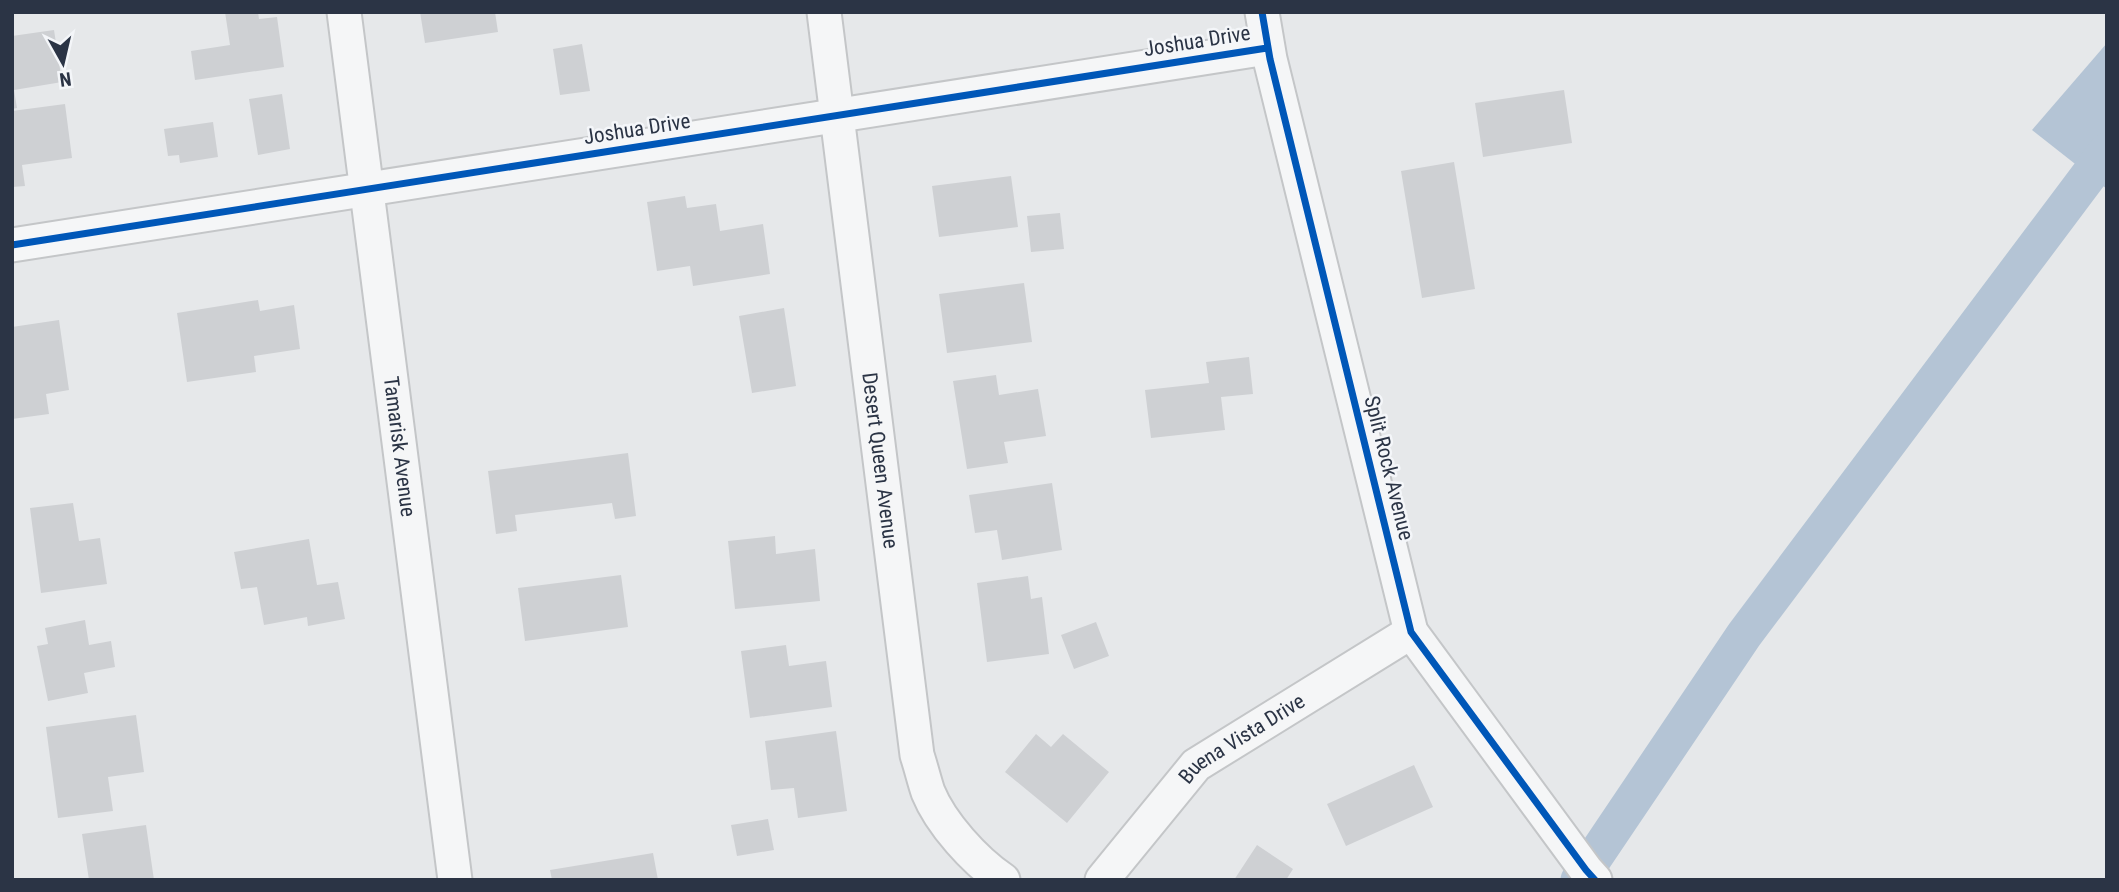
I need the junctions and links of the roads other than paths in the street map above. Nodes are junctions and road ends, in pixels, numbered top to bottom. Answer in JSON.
{"nodes":[{"id":1,"x":344,"y":12,"type":"edge"},
{"id":2,"x":824,"y":12,"type":"edge"},
{"id":3,"x":1262,"y":12,"type":"edge"},
{"id":4,"x":1267,"y":48,"type":"junction"},
{"id":5,"x":838,"y":115,"type":"junction"},
{"id":6,"x":366,"y":189,"type":"junction"},
{"id":7,"x":12,"y":245,"type":"edge"},
{"id":8,"x":1411,"y":632,"type":"junction"},
{"id":9,"x":455,"y":880,"type":"edge"},
{"id":10,"x":1003,"y":880,"type":"edge"},
{"id":11,"x":1102,"y":880,"type":"edge"},
{"id":12,"x":1595,"y":880,"type":"edge"}],
"edges":[{"from":1,"to":6,"type":"street","name":"Tamarisk Avenue"},
{"from":2,"to":5,"type":"street","name":"Desert Queen Avenue"},
{"from":3,"to":4,"type":"street","name":"Split Rock Avenue"},
{"from":4,"to":5,"type":"street","name":"Joshua Drive"},
{"from":4,"to":8,"type":"street","name":"Split Rock Avenue"},
{"from":5,"to":6,"type":"street","name":"Joshua Drive"},
{"from":5,"to":10,"type":"street","name":"Desert Queen Avenue"},
{"from":6,"to":7,"type":"street","name":"Joshua Drive"},
{"from":6,"to":9,"type":"street","name":"Tamarisk Avenue"},
{"from":8,"to":11,"type":"street","name":"Buena Vista Drive"},
{"from":8,"to":12,"type":"street","name":"Split Rock Avenue"}]}
